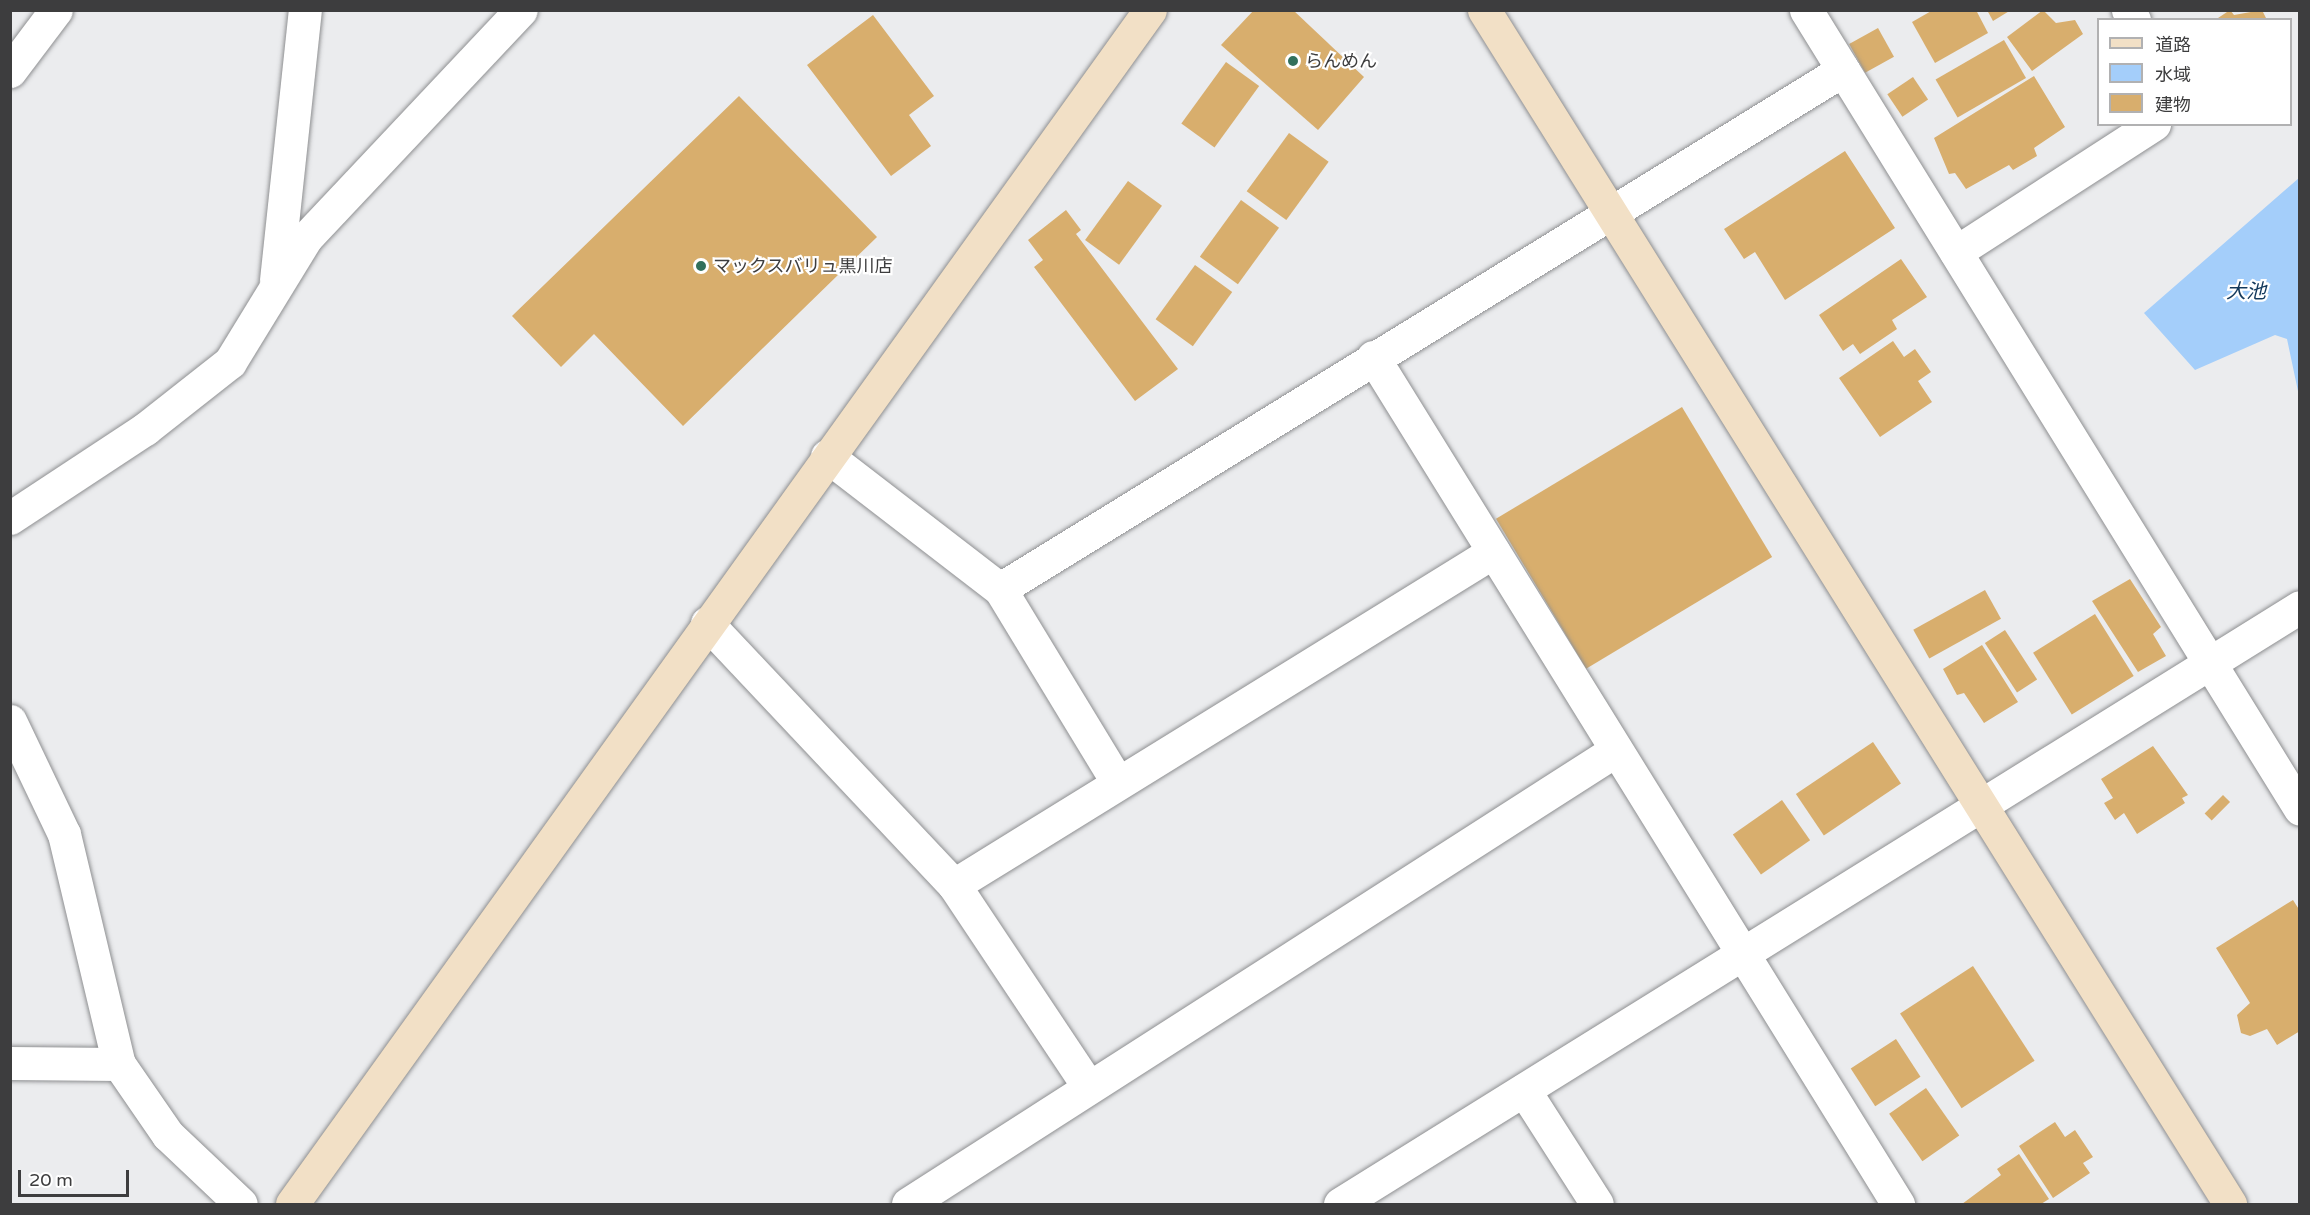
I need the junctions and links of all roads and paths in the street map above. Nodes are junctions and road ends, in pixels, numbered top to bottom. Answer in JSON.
{"nodes":[{"id":1,"x":56,"y":10,"type":"edge"},
{"id":2,"x":305,"y":10,"type":"edge"},
{"id":3,"x":521,"y":10,"type":"edge"},
{"id":4,"x":1150,"y":10,"type":"edge"},
{"id":5,"x":1484,"y":10,"type":"edge"},
{"id":6,"x":1806,"y":10,"type":"edge"},
{"id":7,"x":10,"y":70,"type":"edge"},
{"id":8,"x":1843,"y":70,"type":"junction"},
{"id":9,"x":2151,"y":126,"type":"edge"},
{"id":10,"x":1611,"y":214,"type":"junction"},
{"id":11,"x":1956,"y":252,"type":"junction"},
{"id":12,"x":275,"y":290,"type":"junction"},
{"id":13,"x":1373,"y":357,"type":"junction"},
{"id":14,"x":827,"y":456,"type":"junction"},
{"id":15,"x":10,"y":518,"type":"edge"},
{"id":16,"x":1493,"y":552,"type":"junction"},
{"id":17,"x":1000,"y":589,"type":"junction"},
{"id":18,"x":2300,"y":607,"type":"edge"},
{"id":19,"x":707,"y":623,"type":"junction"},
{"id":20,"x":2209,"y":665,"type":"junction"},
{"id":21,"x":10,"y":721,"type":"edge"},
{"id":22,"x":1616,"y":750,"type":"junction"},
{"id":23,"x":1118,"y":783,"type":"junction"},
{"id":24,"x":1981,"y":806,"type":"junction"},
{"id":25,"x":2300,"y":809,"type":"edge"},
{"id":26,"x":954,"y":885,"type":"junction"},
{"id":27,"x":1742,"y":953,"type":"junction"},
{"id":28,"x":10,"y":1063,"type":"edge"},
{"id":29,"x":119,"y":1064,"type":"junction"},
{"id":30,"x":1088,"y":1086,"type":"junction"},
{"id":31,"x":1524,"y":1090,"type":"junction"},
{"id":32,"x":241,"y":1204,"type":"edge"},
{"id":33,"x":292,"y":1204,"type":"edge"},
{"id":34,"x":908,"y":1204,"type":"edge"},
{"id":35,"x":1340,"y":1204,"type":"edge"},
{"id":36,"x":1597,"y":1204,"type":"edge"},
{"id":37,"x":1898,"y":1204,"type":"edge"},
{"id":38,"x":2230,"y":1204,"type":"edge"}],
"edges":[{"from":1,"to":7,"type":"street"},
{"from":2,"to":12,"type":"street"},
{"from":3,"to":12,"type":"street"},
{"from":4,"to":14,"type":"street"},
{"from":5,"to":10,"type":"street"},
{"from":6,"to":8,"type":"street"},
{"from":8,"to":10,"type":"street"},
{"from":8,"to":11,"type":"street"},
{"from":9,"to":11,"type":"street"},
{"from":10,"to":13,"type":"street"},
{"from":10,"to":24,"type":"street"},
{"from":11,"to":20,"type":"street"},
{"from":12,"to":15,"type":"street"},
{"from":13,"to":16,"type":"street"},
{"from":13,"to":17,"type":"street"},
{"from":14,"to":17,"type":"street"},
{"from":14,"to":19,"type":"street"},
{"from":16,"to":22,"type":"street"},
{"from":16,"to":23,"type":"street"},
{"from":17,"to":23,"type":"street"},
{"from":18,"to":20,"type":"street"},
{"from":19,"to":26,"type":"street"},
{"from":19,"to":33,"type":"street"},
{"from":20,"to":24,"type":"street"},
{"from":20,"to":25,"type":"street"},
{"from":21,"to":29,"type":"street"},
{"from":22,"to":27,"type":"street"},
{"from":22,"to":30,"type":"street"},
{"from":23,"to":26,"type":"street"},
{"from":24,"to":27,"type":"street"},
{"from":24,"to":38,"type":"street"},
{"from":26,"to":30,"type":"street"},
{"from":27,"to":31,"type":"street"},
{"from":27,"to":37,"type":"street"},
{"from":28,"to":29,"type":"street"},
{"from":29,"to":32,"type":"street"},
{"from":30,"to":34,"type":"street"},
{"from":31,"to":35,"type":"street"},
{"from":31,"to":36,"type":"street"}]}
